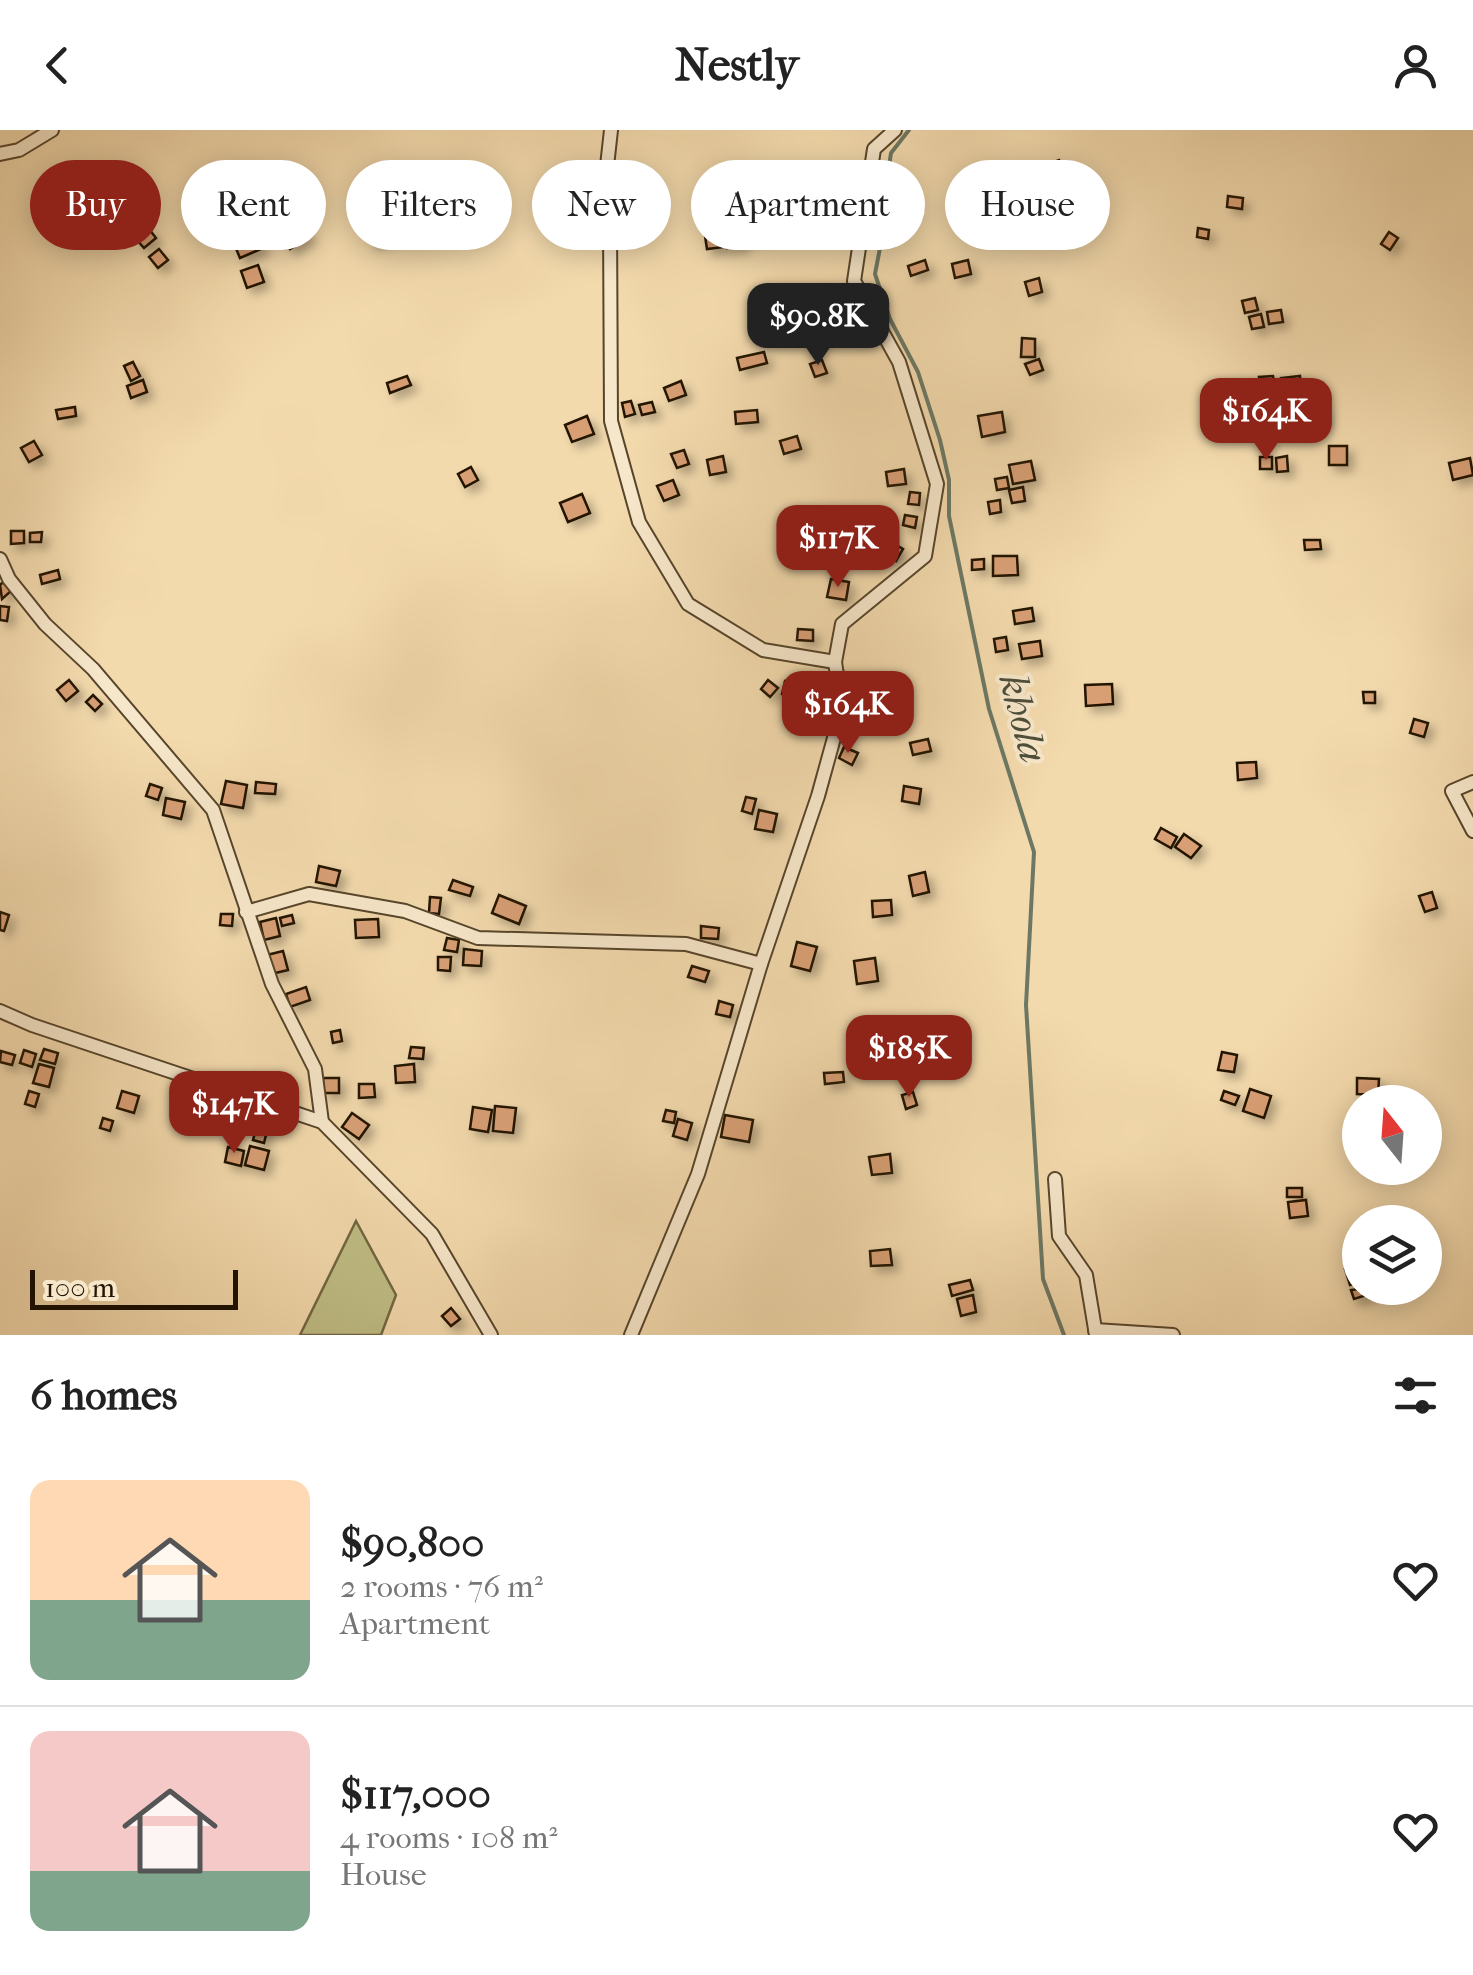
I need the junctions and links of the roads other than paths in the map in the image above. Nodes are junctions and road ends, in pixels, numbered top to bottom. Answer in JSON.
{"nodes":[{"id":1,"x":52,"y":130,"type":"edge"},
{"id":2,"x":611,"y":130,"type":"edge"},
{"id":3,"x":895,"y":130,"type":"edge"},
{"id":4,"x":0,"y":154,"type":"edge"},
{"id":5,"x":0,"y":559,"type":"edge"},
{"id":6,"x":835,"y":662,"type":"junction"},
{"id":7,"x":1473,"y":782,"type":"edge"},
{"id":8,"x":1473,"y":831,"type":"edge"},
{"id":9,"x":246,"y":912,"type":"junction"},
{"id":10,"x":761,"y":964,"type":"junction"},
{"id":11,"x":0,"y":1010,"type":"edge"},
{"id":12,"x":322,"y":1122,"type":"junction"},
{"id":13,"x":1055,"y":1179,"type":"dead end"},
{"id":14,"x":1096,"y":1332,"type":"edge"},
{"id":15,"x":491,"y":1335,"type":"edge"},
{"id":16,"x":631,"y":1335,"type":"edge"},
{"id":17,"x":1174,"y":1335,"type":"edge"}],
"edges":[{"from":1,"to":4,"type":"street"},
{"from":2,"to":6,"type":"street"},
{"from":3,"to":6,"type":"street"},
{"from":5,"to":9,"type":"street"},
{"from":6,"to":10,"type":"street"},
{"from":7,"to":8,"type":"street"},
{"from":9,"to":10,"type":"street"},
{"from":9,"to":12,"type":"street"},
{"from":10,"to":16,"type":"street"},
{"from":11,"to":12,"type":"street"},
{"from":12,"to":15,"type":"street"},
{"from":13,"to":14,"type":"street"},
{"from":14,"to":17,"type":"street"}]}
